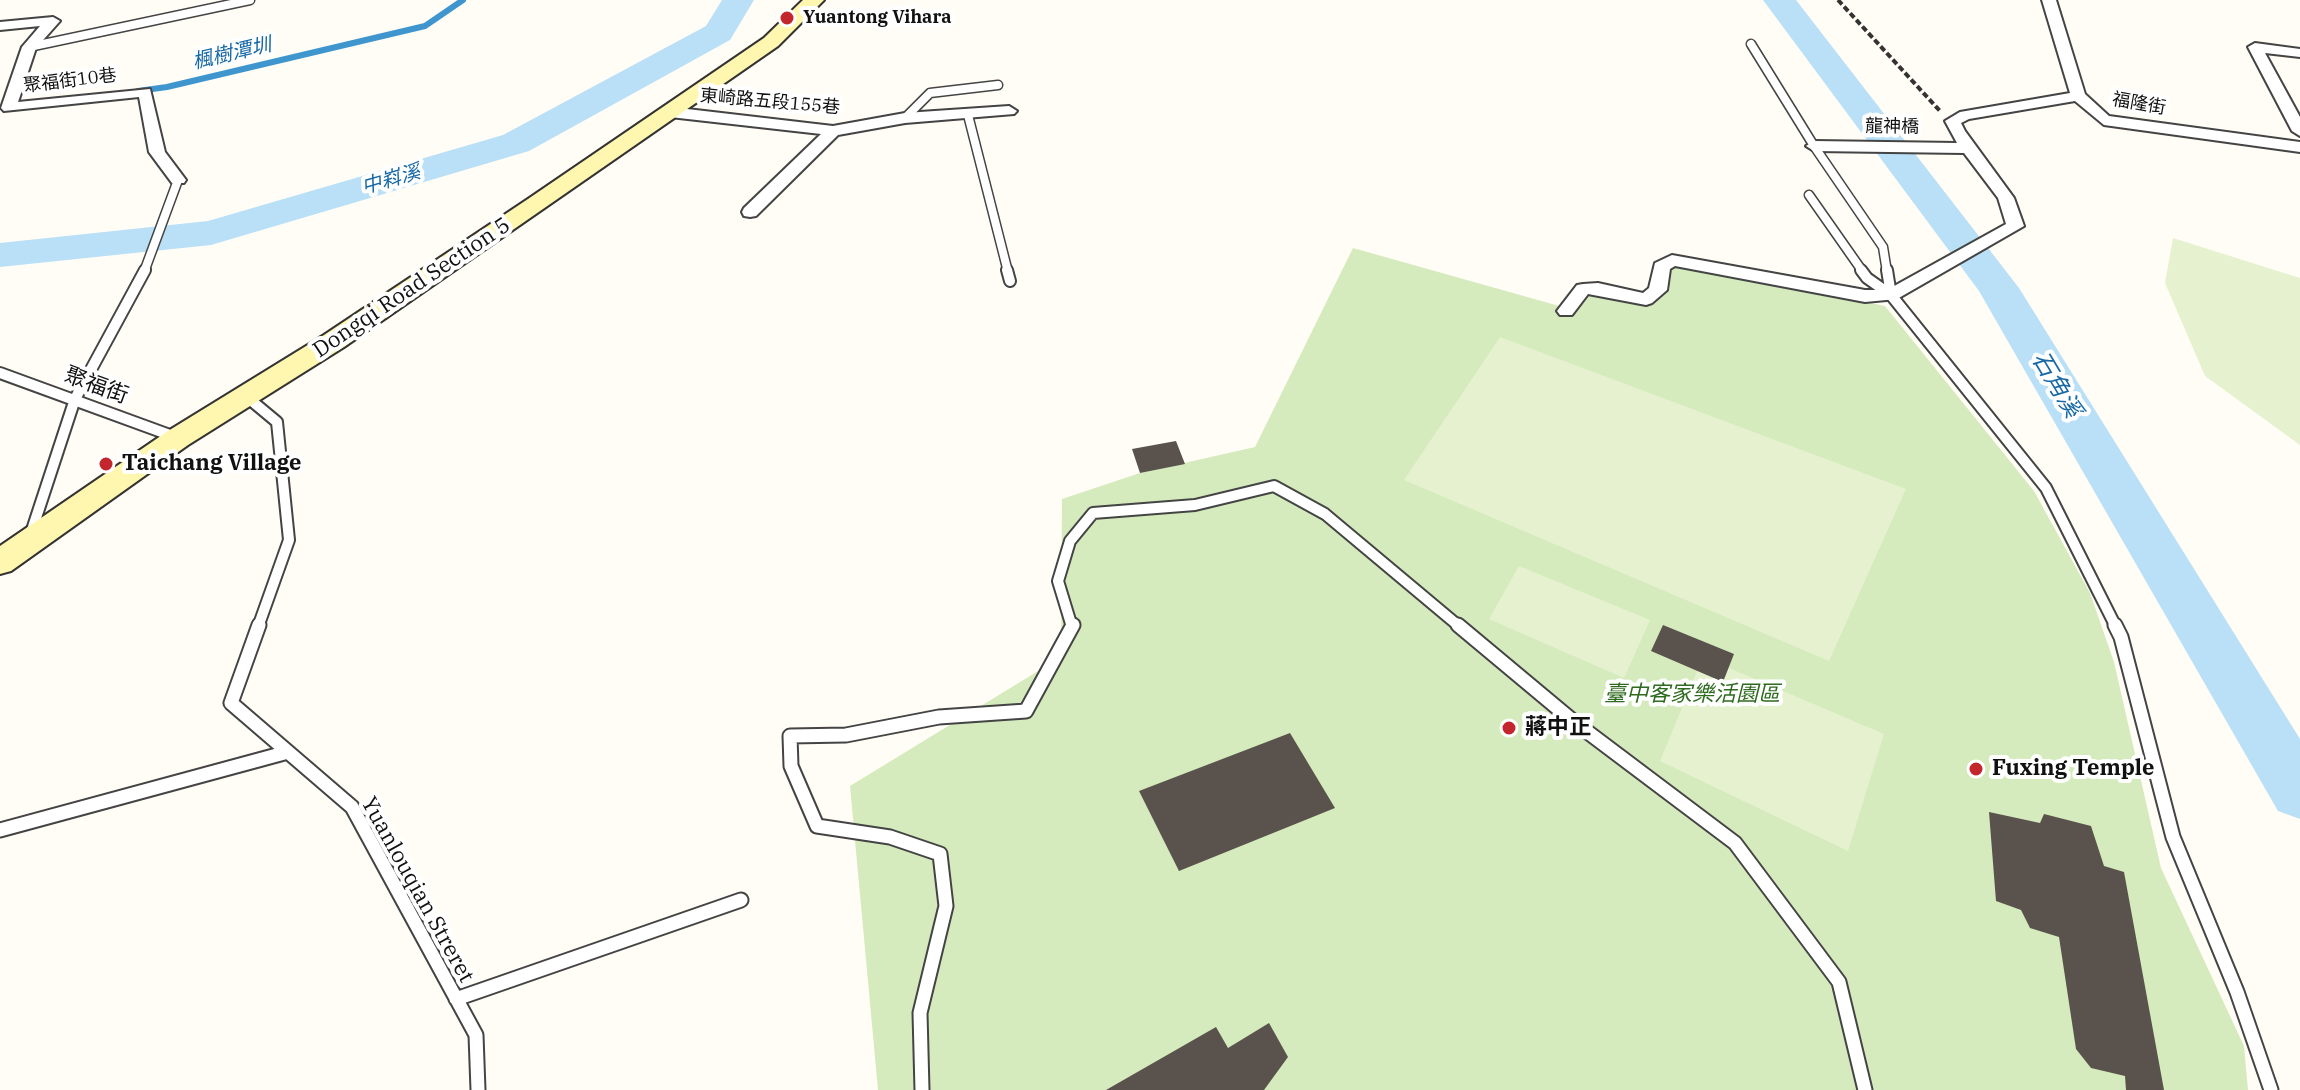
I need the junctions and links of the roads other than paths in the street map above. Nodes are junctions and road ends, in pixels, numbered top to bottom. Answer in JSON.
{"nodes":[{"id":1,"x":250,"y":0,"type":"edge"},
{"id":2,"x":814,"y":0,"type":"edge"},
{"id":3,"x":2049,"y":0,"type":"edge"},
{"id":4,"x":0,"y":26,"type":"edge"},
{"id":5,"x":1751,"y":44,"type":"dead end"},
{"id":6,"x":29,"y":47,"type":"junction"},
{"id":7,"x":2300,"y":53,"type":"edge"},
{"id":8,"x":998,"y":85,"type":"dead end"},
{"id":9,"x":2078,"y":96,"type":"junction"},
{"id":10,"x":1009,"y":111,"type":"dead end"},
{"id":11,"x":670,"y":112,"type":"junction"},
{"id":12,"x":968,"y":115,"type":"junction"},
{"id":13,"x":905,"y":118,"type":"junction"},
{"id":14,"x":833,"y":131,"type":"junction"},
{"id":15,"x":2300,"y":131,"type":"edge"},
{"id":16,"x":1814,"y":146,"type":"junction"},
{"id":17,"x":2300,"y":147,"type":"edge"},
{"id":18,"x":1968,"y":148,"type":"junction"},
{"id":19,"x":178,"y":180,"type":"joint"},
{"id":20,"x":1809,"y":195,"type":"dead end"},
{"id":21,"x":750,"y":212,"type":"dead end"},
{"id":22,"x":1010,"y":281,"type":"dead end"},
{"id":23,"x":1891,"y":295,"type":"junction"},
{"id":24,"x":1566,"y":311,"type":"dead end"},
{"id":25,"x":0,"y":373,"type":"edge"},
{"id":26,"x":247,"y":397,"type":"junction"},
{"id":27,"x":75,"y":399,"type":"junction"},
{"id":28,"x":178,"y":438,"type":"junction"},
{"id":29,"x":29,"y":542,"type":"junction"},
{"id":30,"x":0,"y":562,"type":"edge"},
{"id":31,"x":288,"y":752,"type":"junction"},
{"id":32,"x":0,"y":830,"type":"edge"},
{"id":33,"x":741,"y":900,"type":"dead end"},
{"id":34,"x":456,"y":999,"type":"junction"},
{"id":35,"x":478,"y":1090,"type":"edge"},
{"id":36,"x":922,"y":1090,"type":"edge"},
{"id":37,"x":1865,"y":1090,"type":"edge"},
{"id":38,"x":2271,"y":1090,"type":"edge"}],
"edges":[{"from":1,"to":6,"type":"lane"},
{"from":2,"to":11,"type":"street","name":"Dongqi Road Section 5"},
{"from":3,"to":9,"type":"street"},
{"from":4,"to":6,"type":"street","name":"聚福街10巷"},
{"from":5,"to":16,"type":"lane"},
{"from":6,"to":19,"type":"street","name":"聚福街10巷"},
{"from":7,"to":15,"type":"street"},
{"from":8,"to":13,"type":"lane"},
{"from":9,"to":17,"type":"street","name":"福隆街"},
{"from":9,"to":18,"type":"street"},
{"from":10,"to":12,"type":"street","name":"東崎路五段155巷"},
{"from":11,"to":14,"type":"street","name":"東崎路五段155巷"},
{"from":11,"to":26,"type":"street","name":"Dongqi Road Section 5"},
{"from":12,"to":13,"type":"street","name":"東崎路五段155巷"},
{"from":12,"to":22,"type":"lane"},
{"from":13,"to":14,"type":"street","name":"東崎路五段155巷"},
{"from":14,"to":21,"type":"street"},
{"from":16,"to":18,"type":"street","name":"龍神橋"},
{"from":16,"to":23,"type":"lane"},
{"from":18,"to":23,"type":"street"},
{"from":19,"to":27,"type":"lane"},
{"from":20,"to":23,"type":"lane"},
{"from":23,"to":24,"type":"street"},
{"from":23,"to":38,"type":"lane"},
{"from":25,"to":27,"type":"lane","name":"聚福街"},
{"from":26,"to":28,"type":"street","name":"Dongqi Road Section 5"},
{"from":26,"to":31,"type":"lane","name":"Yuanlouqian Streret"},
{"from":27,"to":28,"type":"lane","name":"聚福街"},
{"from":27,"to":29,"type":"lane"},
{"from":28,"to":29,"type":"street","name":"Dongqi Road Section 5"},
{"from":29,"to":30,"type":"street","name":"Dongqi Road Section 5"},
{"from":31,"to":32,"type":"lane"},
{"from":31,"to":34,"type":"lane","name":"Yuanlouqian Streret"},
{"from":33,"to":34,"type":"lane"},
{"from":34,"to":35,"type":"lane","name":"Yuanlouqian Streret"},
{"from":36,"to":37,"type":"lane"}]}
